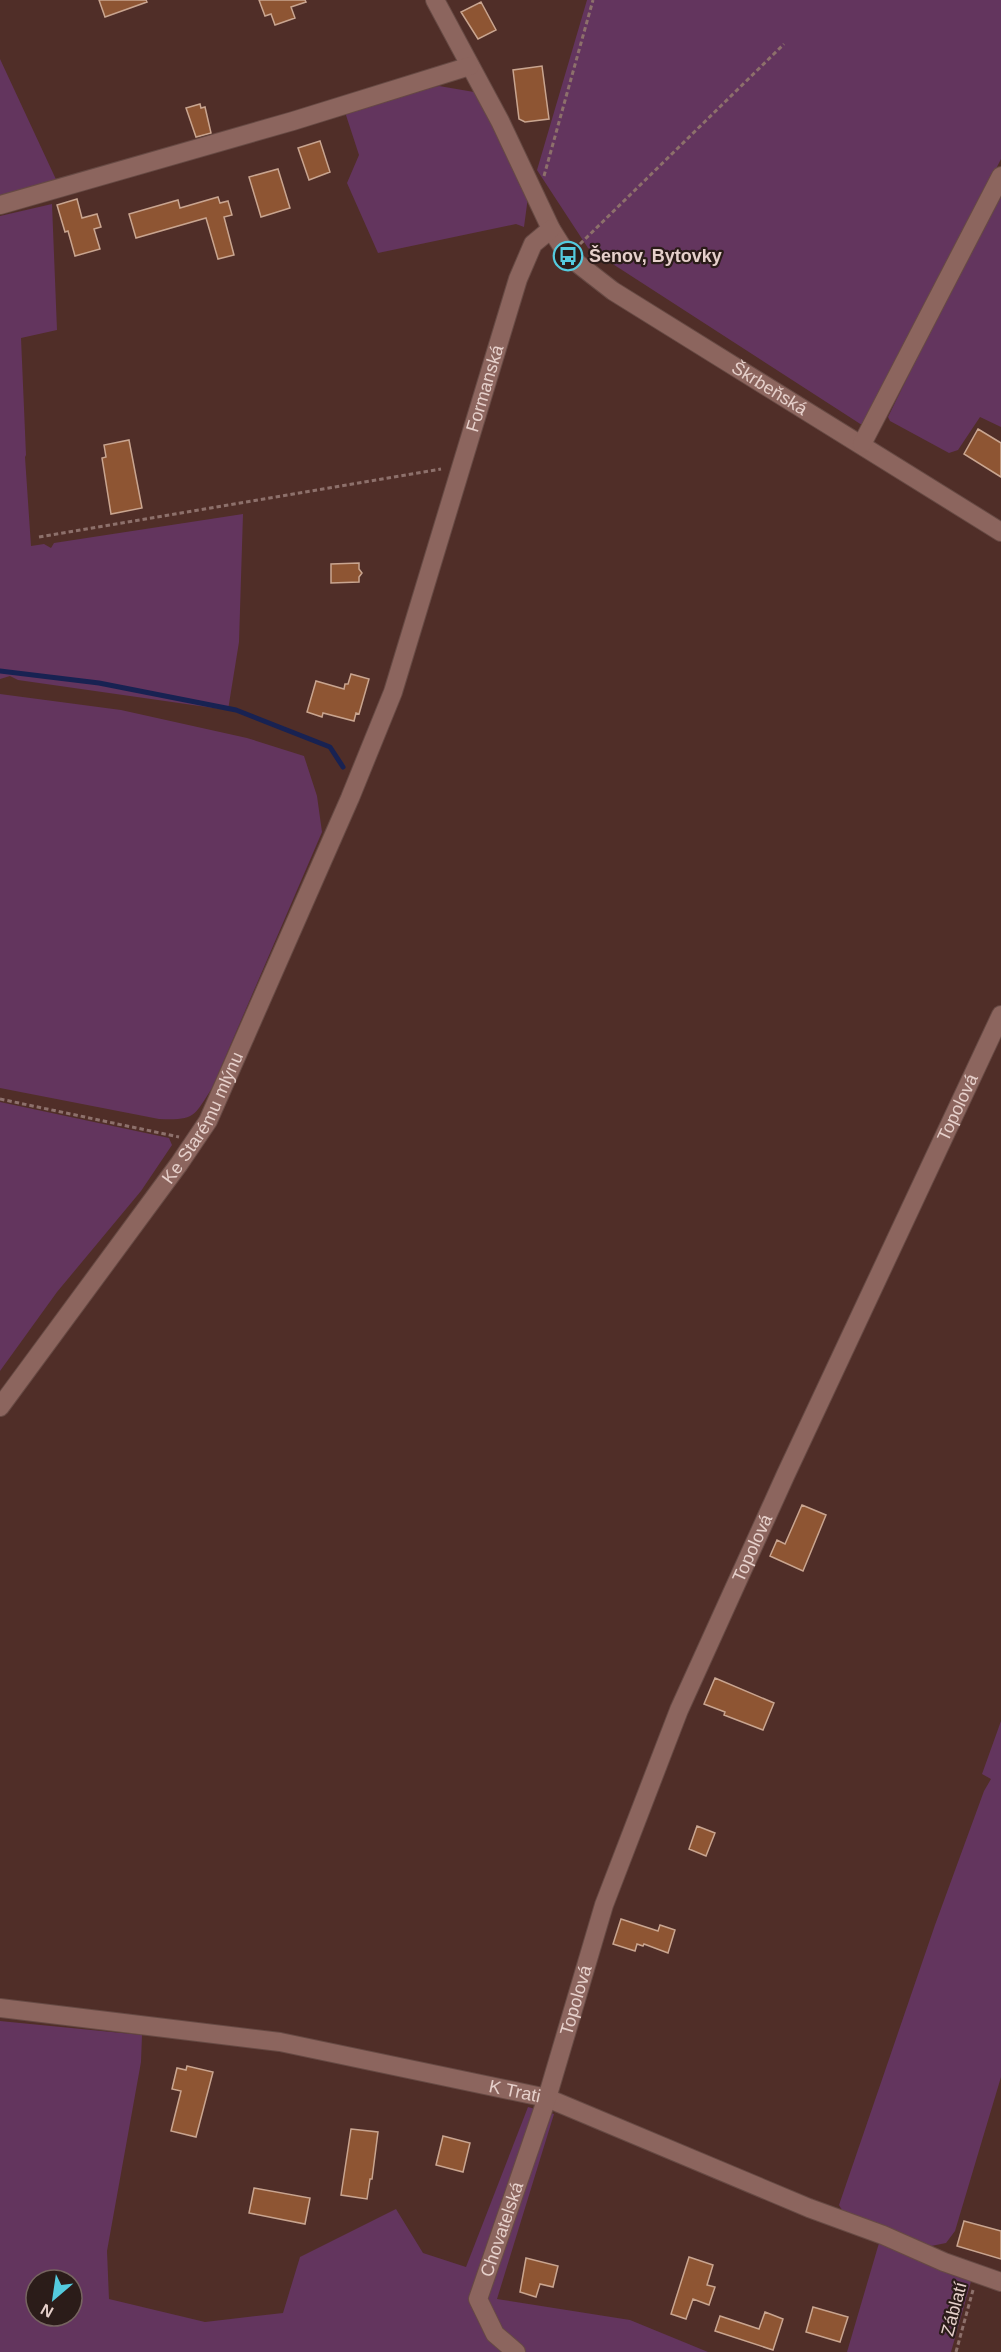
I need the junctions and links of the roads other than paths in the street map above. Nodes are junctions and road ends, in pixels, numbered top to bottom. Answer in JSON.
{"nodes":[{"id":1,"x":435,"y":0,"type":"edge"},
{"id":2,"x":470,"y":66,"type":"junction"},
{"id":3,"x":1001,"y":176,"type":"edge"},
{"id":4,"x":0,"y":205,"type":"edge"},
{"id":5,"x":551,"y":229,"type":"junction"},
{"id":6,"x":862,"y":444,"type":"junction"},
{"id":7,"x":1001,"y":532,"type":"edge"},
{"id":8,"x":350,"y":798,"type":"joint"},
{"id":9,"x":1001,"y":1015,"type":"edge"},
{"id":10,"x":0,"y":1407,"type":"edge"},
{"id":11,"x":0,"y":2008,"type":"edge"},
{"id":12,"x":547,"y":2098,"type":"junction"},
{"id":13,"x":1001,"y":2282,"type":"edge"},
{"id":14,"x":516,"y":2352,"type":"edge"}],
"edges":[{"from":1,"to":2,"type":"street"},
{"from":2,"to":4,"type":"street"},
{"from":2,"to":5,"type":"street"},
{"from":3,"to":6,"type":"street"},
{"from":5,"to":6,"type":"street","name":"Škrbeňská"},
{"from":5,"to":8,"type":"street","name":"Formanská"},
{"from":6,"to":7,"type":"street","name":"Škrbeňská"},
{"from":8,"to":10,"type":"street","name":"Ke Starému mlýnu"},
{"from":9,"to":12,"type":"street","name":"Topolová"},
{"from":11,"to":12,"type":"street","name":"K Trati"},
{"from":12,"to":13,"type":"street","name":"K Trati"},
{"from":12,"to":14,"type":"street","name":"Chovatelská"}]}
